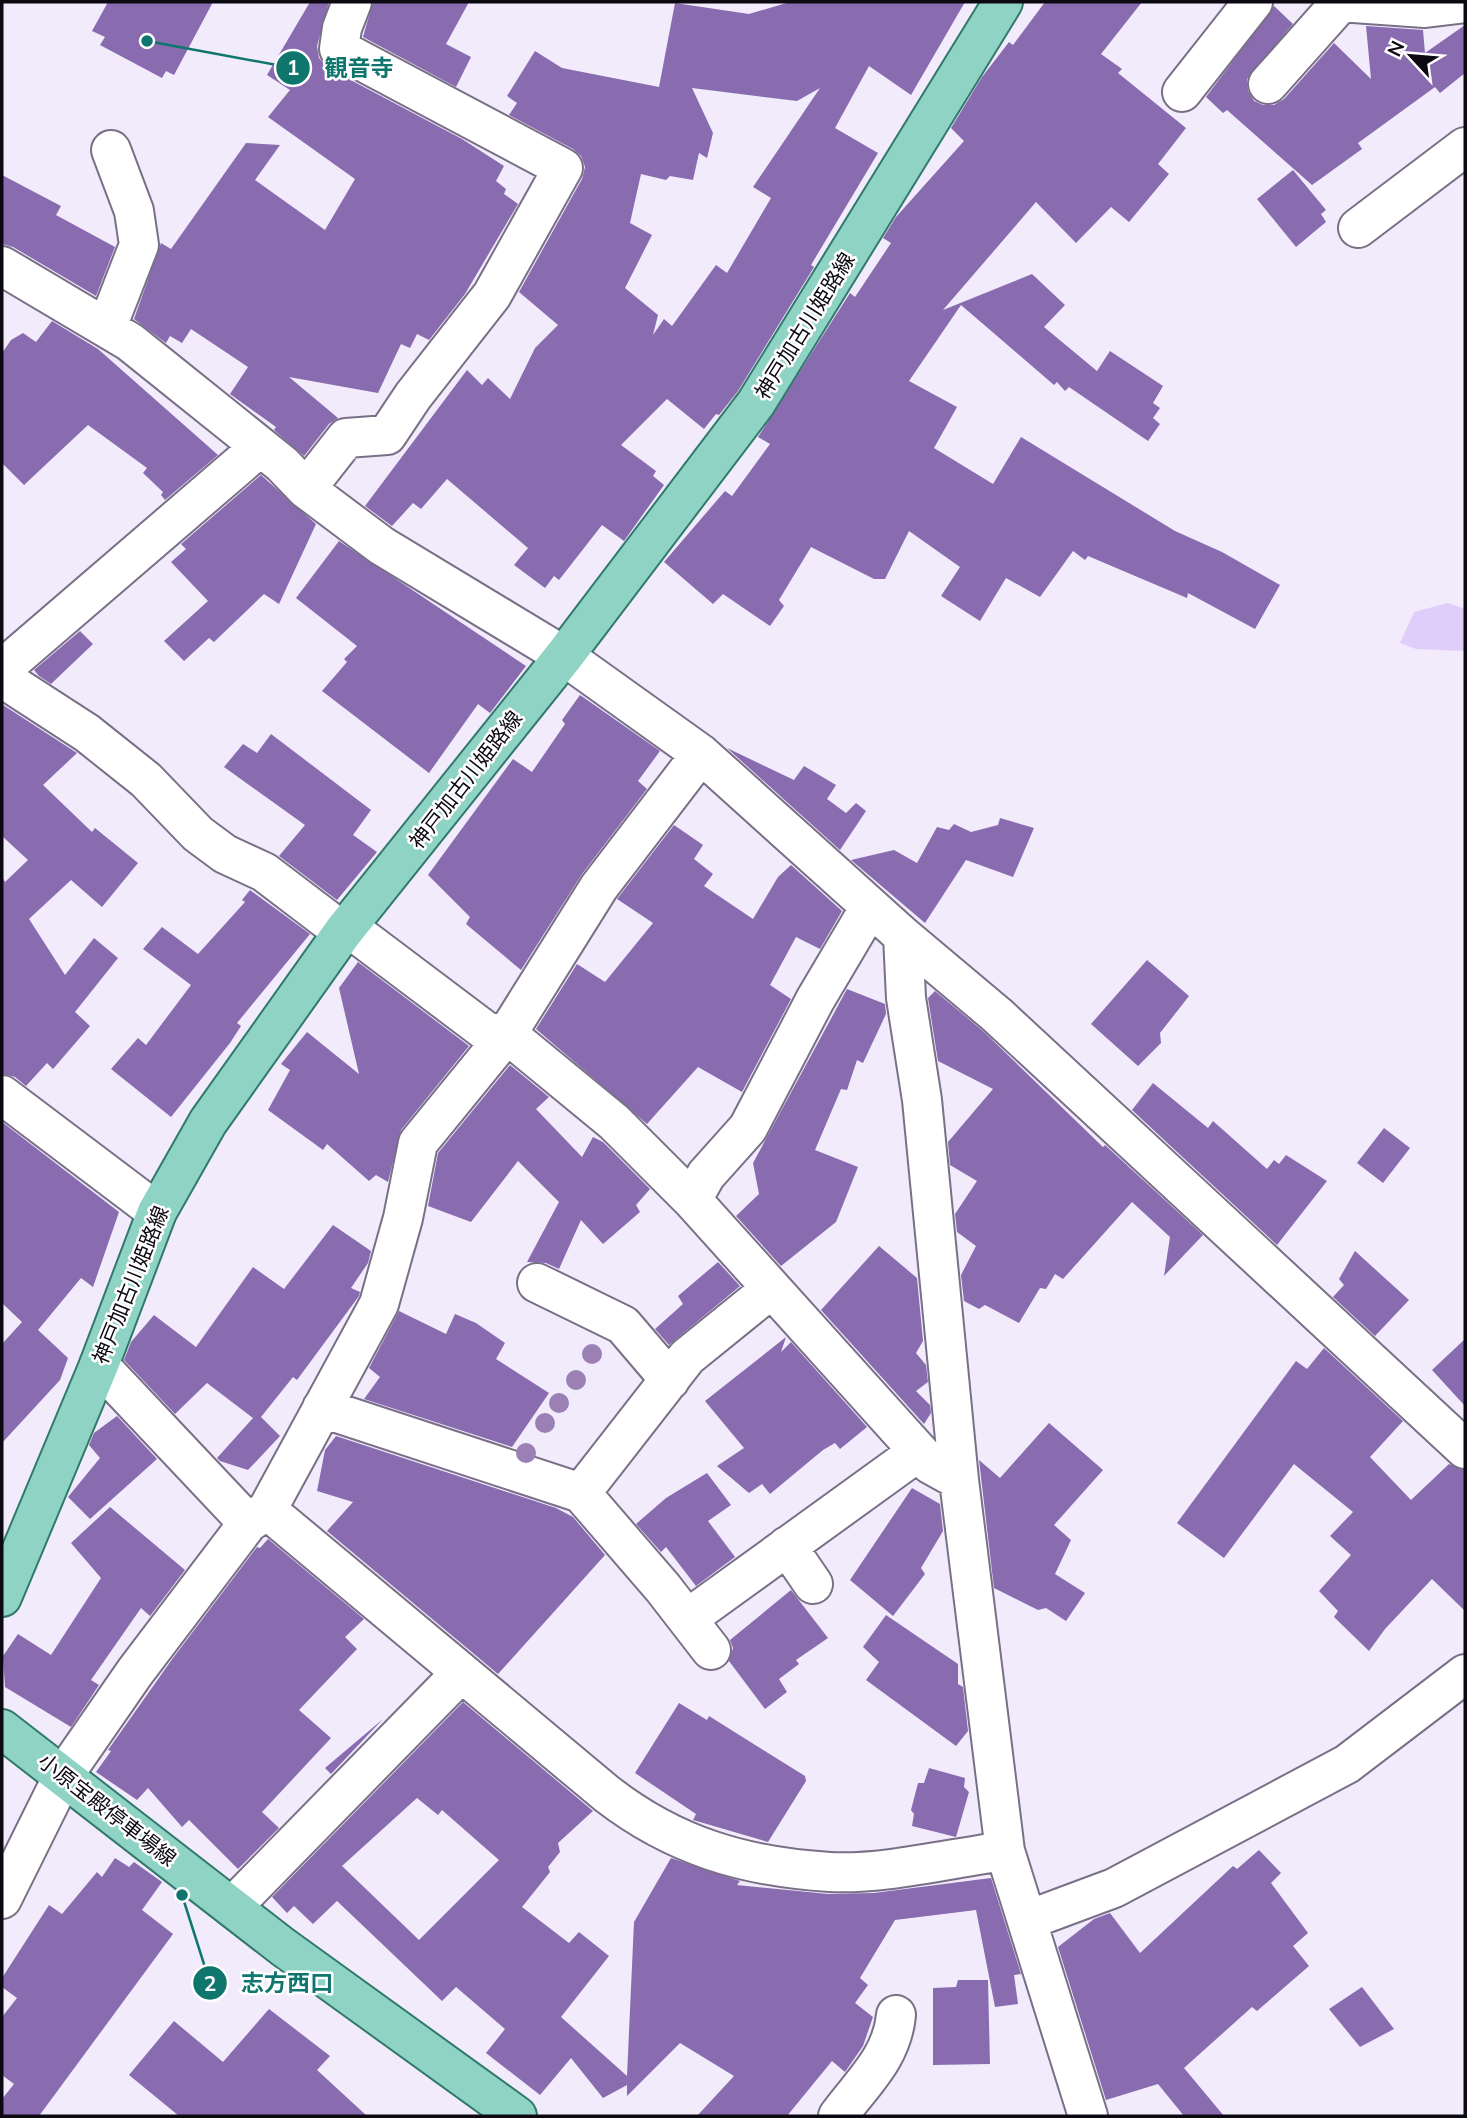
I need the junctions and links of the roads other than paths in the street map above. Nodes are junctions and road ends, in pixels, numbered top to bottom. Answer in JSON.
{"nodes":[{"id":1,"x":352,"y":2,"type":"edge"},
{"id":2,"x":1003,"y":2,"type":"edge"},
{"id":3,"x":1253,"y":2,"type":"edge"},
{"id":4,"x":1340,"y":2,"type":"edge"},
{"id":5,"x":1465,"y":2,"type":"edge"},
{"id":6,"x":1268,"y":84,"type":"dead end"},
{"id":7,"x":1182,"y":92,"type":"dead end"},
{"id":8,"x":1465,"y":146,"type":"edge"},
{"id":9,"x":111,"y":150,"type":"dead end"},
{"id":10,"x":1358,"y":228,"type":"dead end"},
{"id":11,"x":2,"y":266,"type":"edge"},
{"id":12,"x":107,"y":327,"type":"junction"},
{"id":13,"x":259,"y":448,"type":"junction"},
{"id":14,"x":306,"y":489,"type":"junction"},
{"id":15,"x":564,"y":656,"type":"junction"},
{"id":16,"x":2,"y":669,"type":"edge"},
{"id":17,"x":2,"y":678,"type":"edge"},
{"id":18,"x":701,"y":754,"type":"junction"},
{"id":19,"x":870,"y":907,"type":"junction"},
{"id":20,"x":346,"y":930,"type":"junction"},
{"id":21,"x":903,"y":936,"type":"junction"},
{"id":22,"x":507,"y":1034,"type":"junction"},
{"id":23,"x":2,"y":1095,"type":"edge"},
{"id":24,"x":692,"y":1199,"type":"junction"},
{"id":25,"x":157,"y":1212,"type":"junction"},
{"id":26,"x":537,"y":1283,"type":"dead end"},
{"id":27,"x":771,"y":1289,"type":"junction"},
{"id":28,"x":99,"y":1365,"type":"junction"},
{"id":29,"x":670,"y":1380,"type":"junction"},
{"id":30,"x":322,"y":1408,"type":"junction"},
{"id":31,"x":1465,"y":1449,"type":"edge"},
{"id":32,"x":918,"y":1452,"type":"junction"},
{"id":33,"x":959,"y":1480,"type":"junction"},
{"id":34,"x":581,"y":1493,"type":"junction"},
{"id":35,"x":258,"y":1516,"type":"junction"},
{"id":36,"x":788,"y":1546,"type":"junction"},
{"id":37,"x":813,"y":1584,"type":"dead end"},
{"id":38,"x":2,"y":1597,"type":"edge"},
{"id":39,"x":687,"y":1619,"type":"junction"},
{"id":40,"x":711,"y":1650,"type":"dead end"},
{"id":41,"x":461,"y":1673,"type":"junction"},
{"id":42,"x":1465,"y":1674,"type":"edge"},
{"id":43,"x":2,"y":1729,"type":"edge"},
{"id":44,"x":63,"y":1776,"type":"junction"},
{"id":45,"x":1005,"y":1851,"type":"junction"},
{"id":46,"x":2,"y":1899,"type":"edge"},
{"id":47,"x":232,"y":1907,"type":"junction"},
{"id":48,"x":1028,"y":1920,"type":"junction"},
{"id":49,"x":896,"y":2015,"type":"dead end"},
{"id":50,"x":517,"y":2116,"type":"edge"},
{"id":51,"x":838,"y":2116,"type":"edge"},
{"id":52,"x":1088,"y":2116,"type":"edge"}],
"edges":[{"from":1,"to":14,"type":"street"},
{"from":2,"to":15,"type":"main road","name":"神戸加古川姫路線"},
{"from":3,"to":7,"type":"street"},
{"from":4,"to":5,"type":"street"},
{"from":4,"to":6,"type":"street"},
{"from":8,"to":10,"type":"street"},
{"from":9,"to":12,"type":"street"},
{"from":11,"to":12,"type":"street"},
{"from":12,"to":13,"type":"street"},
{"from":13,"to":14,"type":"street"},
{"from":13,"to":16,"type":"street"},
{"from":14,"to":15,"type":"street"},
{"from":15,"to":18,"type":"street"},
{"from":15,"to":20,"type":"main road","name":"神戸加古川姫路線"},
{"from":17,"to":20,"type":"street"},
{"from":18,"to":19,"type":"street"},
{"from":18,"to":22,"type":"street"},
{"from":19,"to":21,"type":"street"},
{"from":19,"to":24,"type":"street"},
{"from":20,"to":22,"type":"street"},
{"from":20,"to":25,"type":"main road","name":"神戸加古川姫路線"},
{"from":21,"to":31,"type":"street"},
{"from":21,"to":33,"type":"street"},
{"from":22,"to":24,"type":"street"},
{"from":22,"to":30,"type":"street"},
{"from":23,"to":25,"type":"street"},
{"from":24,"to":27,"type":"street"},
{"from":25,"to":28,"type":"main road","name":"神戸加古川姫路線"},
{"from":26,"to":29,"type":"street"},
{"from":27,"to":29,"type":"street"},
{"from":27,"to":32,"type":"street"},
{"from":28,"to":35,"type":"street"},
{"from":28,"to":38,"type":"main road","name":"神戸加古川姫路線"},
{"from":29,"to":34,"type":"street"},
{"from":30,"to":34,"type":"street"},
{"from":30,"to":35,"type":"street"},
{"from":32,"to":33,"type":"street"},
{"from":32,"to":36,"type":"street"},
{"from":33,"to":45,"type":"street"},
{"from":34,"to":39,"type":"street"},
{"from":35,"to":41,"type":"street"},
{"from":35,"to":44,"type":"street"},
{"from":36,"to":37,"type":"street"},
{"from":36,"to":39,"type":"street"},
{"from":39,"to":40,"type":"street"},
{"from":41,"to":45,"type":"street"},
{"from":41,"to":47,"type":"street"},
{"from":42,"to":48,"type":"street"},
{"from":43,"to":44,"type":"main road","name":"小原宝殿停車場線"},
{"from":44,"to":46,"type":"street"},
{"from":44,"to":47,"type":"main road","name":"小原宝殿停車場線"},
{"from":45,"to":48,"type":"street"},
{"from":47,"to":50,"type":"main road","name":"小原宝殿停車場線"},
{"from":48,"to":52,"type":"street"},
{"from":49,"to":51,"type":"street"}]}
